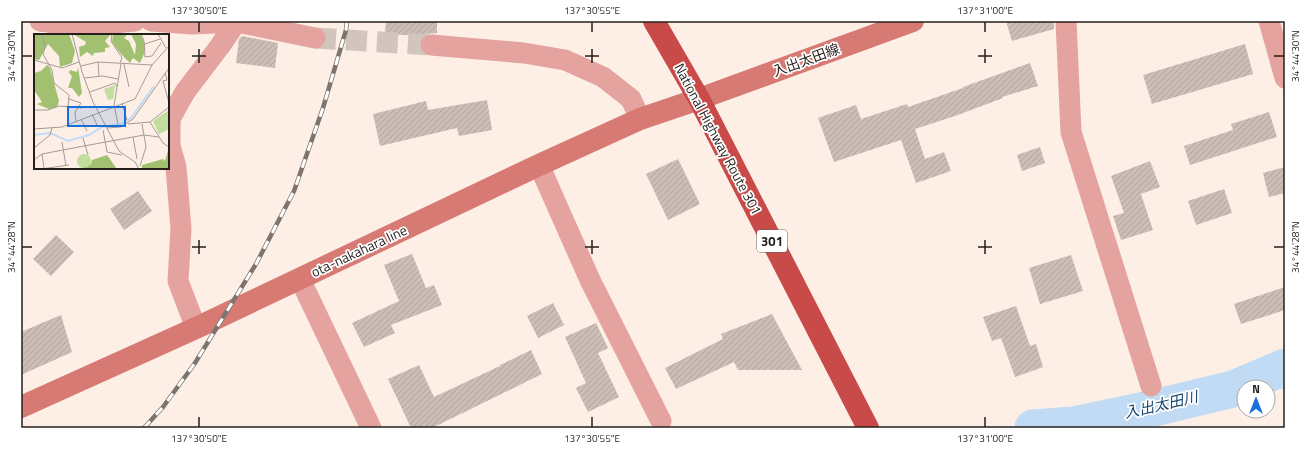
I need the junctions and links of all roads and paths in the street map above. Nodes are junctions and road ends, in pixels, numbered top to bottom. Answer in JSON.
{"nodes":[{"id":1,"x":40,"y":21,"type":"edge"},
{"id":2,"x":135,"y":21,"type":"edge"},
{"id":3,"x":151,"y":21,"type":"edge"},
{"id":4,"x":237,"y":21,"type":"edge"},
{"id":5,"x":654,"y":21,"type":"edge"},
{"id":6,"x":913,"y":21,"type":"edge"},
{"id":7,"x":1066,"y":21,"type":"edge"},
{"id":8,"x":1269,"y":21,"type":"edge"},
{"id":9,"x":315,"y":38,"type":"tunnel mouth"},
{"id":10,"x":431,"y":45,"type":"tunnel mouth"},
{"id":11,"x":1285,"y":78,"type":"edge"},
{"id":12,"x":698,"y":99,"type":"junction"},
{"id":13,"x":640,"y":119,"type":"junction"},
{"id":14,"x":539,"y":165,"type":"junction"},
{"id":15,"x":300,"y":279,"type":"junction"},
{"id":16,"x":196,"y":328,"type":"junction"},
{"id":17,"x":1151,"y":386,"type":"dead end"},
{"id":18,"x":21,"y":407,"type":"edge"},
{"id":19,"x":661,"y":421,"type":"dead end"},
{"id":20,"x":371,"y":428,"type":"edge"},
{"id":21,"x":868,"y":428,"type":"edge"}],
"edges":[{"from":1,"to":2,"type":"street"},
{"from":3,"to":4,"type":"street"},
{"from":4,"to":9,"type":"street"},
{"from":4,"to":16,"type":"street"},
{"from":5,"to":12,"type":"highway","name":"National Highway Route 301","number":"301"},
{"from":6,"to":12,"type":"main road","name":"入出太田線"},
{"from":7,"to":17,"type":"street"},
{"from":8,"to":11,"type":"street"},
{"from":10,"to":13,"type":"street"},
{"from":12,"to":13,"type":"main road","name":"ota-nakahara line"},
{"from":12,"to":21,"type":"highway","name":"National Highway Route 301","number":"301"},
{"from":13,"to":14,"type":"main road","name":"ota-nakahara line"},
{"from":14,"to":15,"type":"main road","name":"ota-nakahara line"},
{"from":14,"to":19,"type":"street"},
{"from":15,"to":16,"type":"main road","name":"ota-nakahara line"},
{"from":15,"to":20,"type":"street"},
{"from":16,"to":18,"type":"main road","name":"ota-nakahara line"}]}
